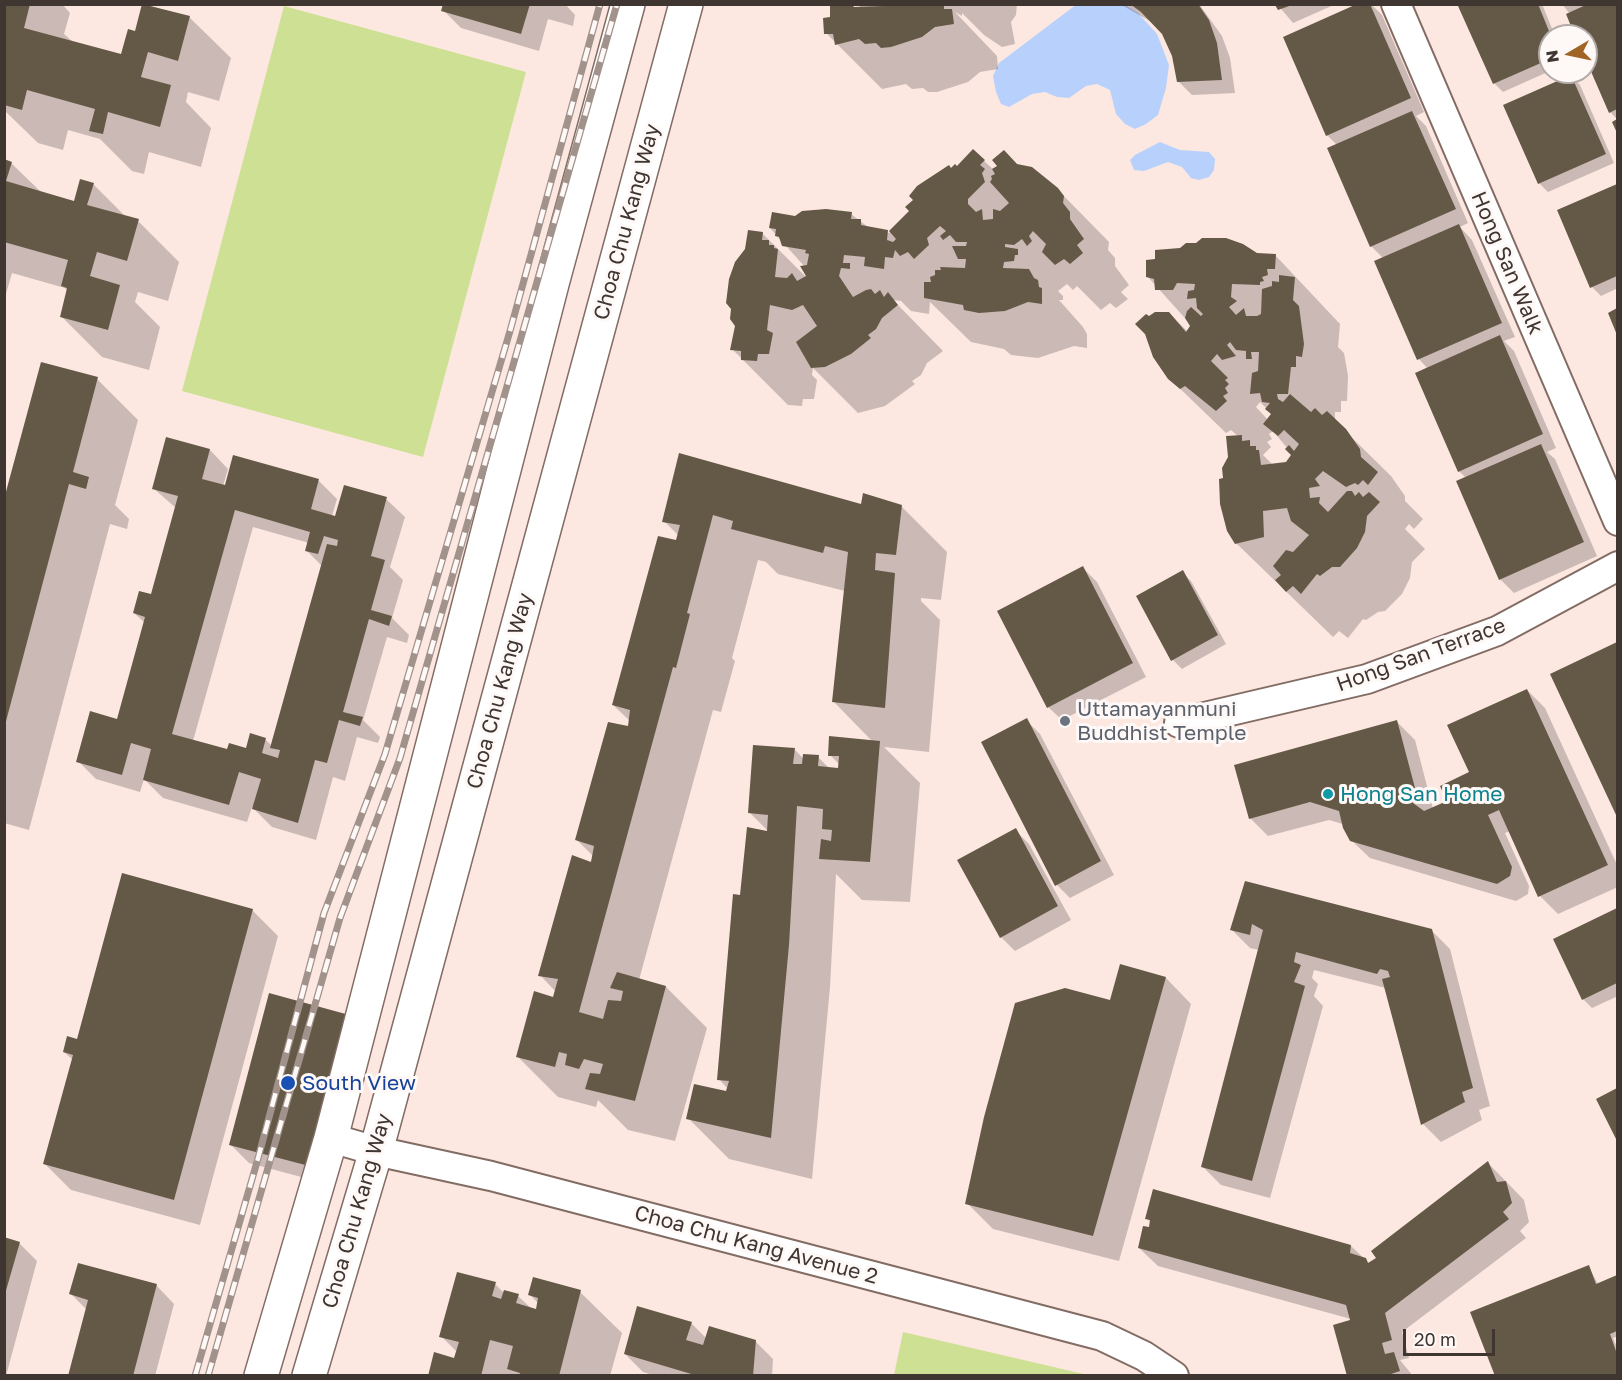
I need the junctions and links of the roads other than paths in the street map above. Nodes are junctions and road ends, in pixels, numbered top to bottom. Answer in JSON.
{"nodes":[{"id":1,"x":628,"y":4,"type":"edge"},
{"id":2,"x":686,"y":4,"type":"edge"},
{"id":3,"x":1396,"y":4,"type":"edge"},
{"id":4,"x":1617,"y":521,"type":"edge"},
{"id":5,"x":1617,"y":566,"type":"edge"},
{"id":6,"x":1179,"y":723,"type":"dead end"},
{"id":7,"x":331,"y":1138,"type":"junction"},
{"id":8,"x":376,"y":1151,"type":"junction"},
{"id":9,"x":261,"y":1376,"type":"edge"},
{"id":10,"x":309,"y":1376,"type":"edge"},
{"id":11,"x":1174,"y":1376,"type":"edge"}],
"edges":[{"from":1,"to":7,"type":"main road"},
{"from":2,"to":8,"type":"main road","name":"Choa Chu Kang Way"},
{"from":3,"to":4,"type":"street","name":"Hong San Walk"},
{"from":5,"to":6,"type":"street","name":"Hong San Terrace"},
{"from":7,"to":8,"type":"street","name":"Choa Chu Kang Avenue 2"},
{"from":7,"to":9,"type":"main road"},
{"from":8,"to":10,"type":"main road","name":"Choa Chu Kang Way"},
{"from":8,"to":11,"type":"street","name":"Choa Chu Kang Avenue 2"}]}
